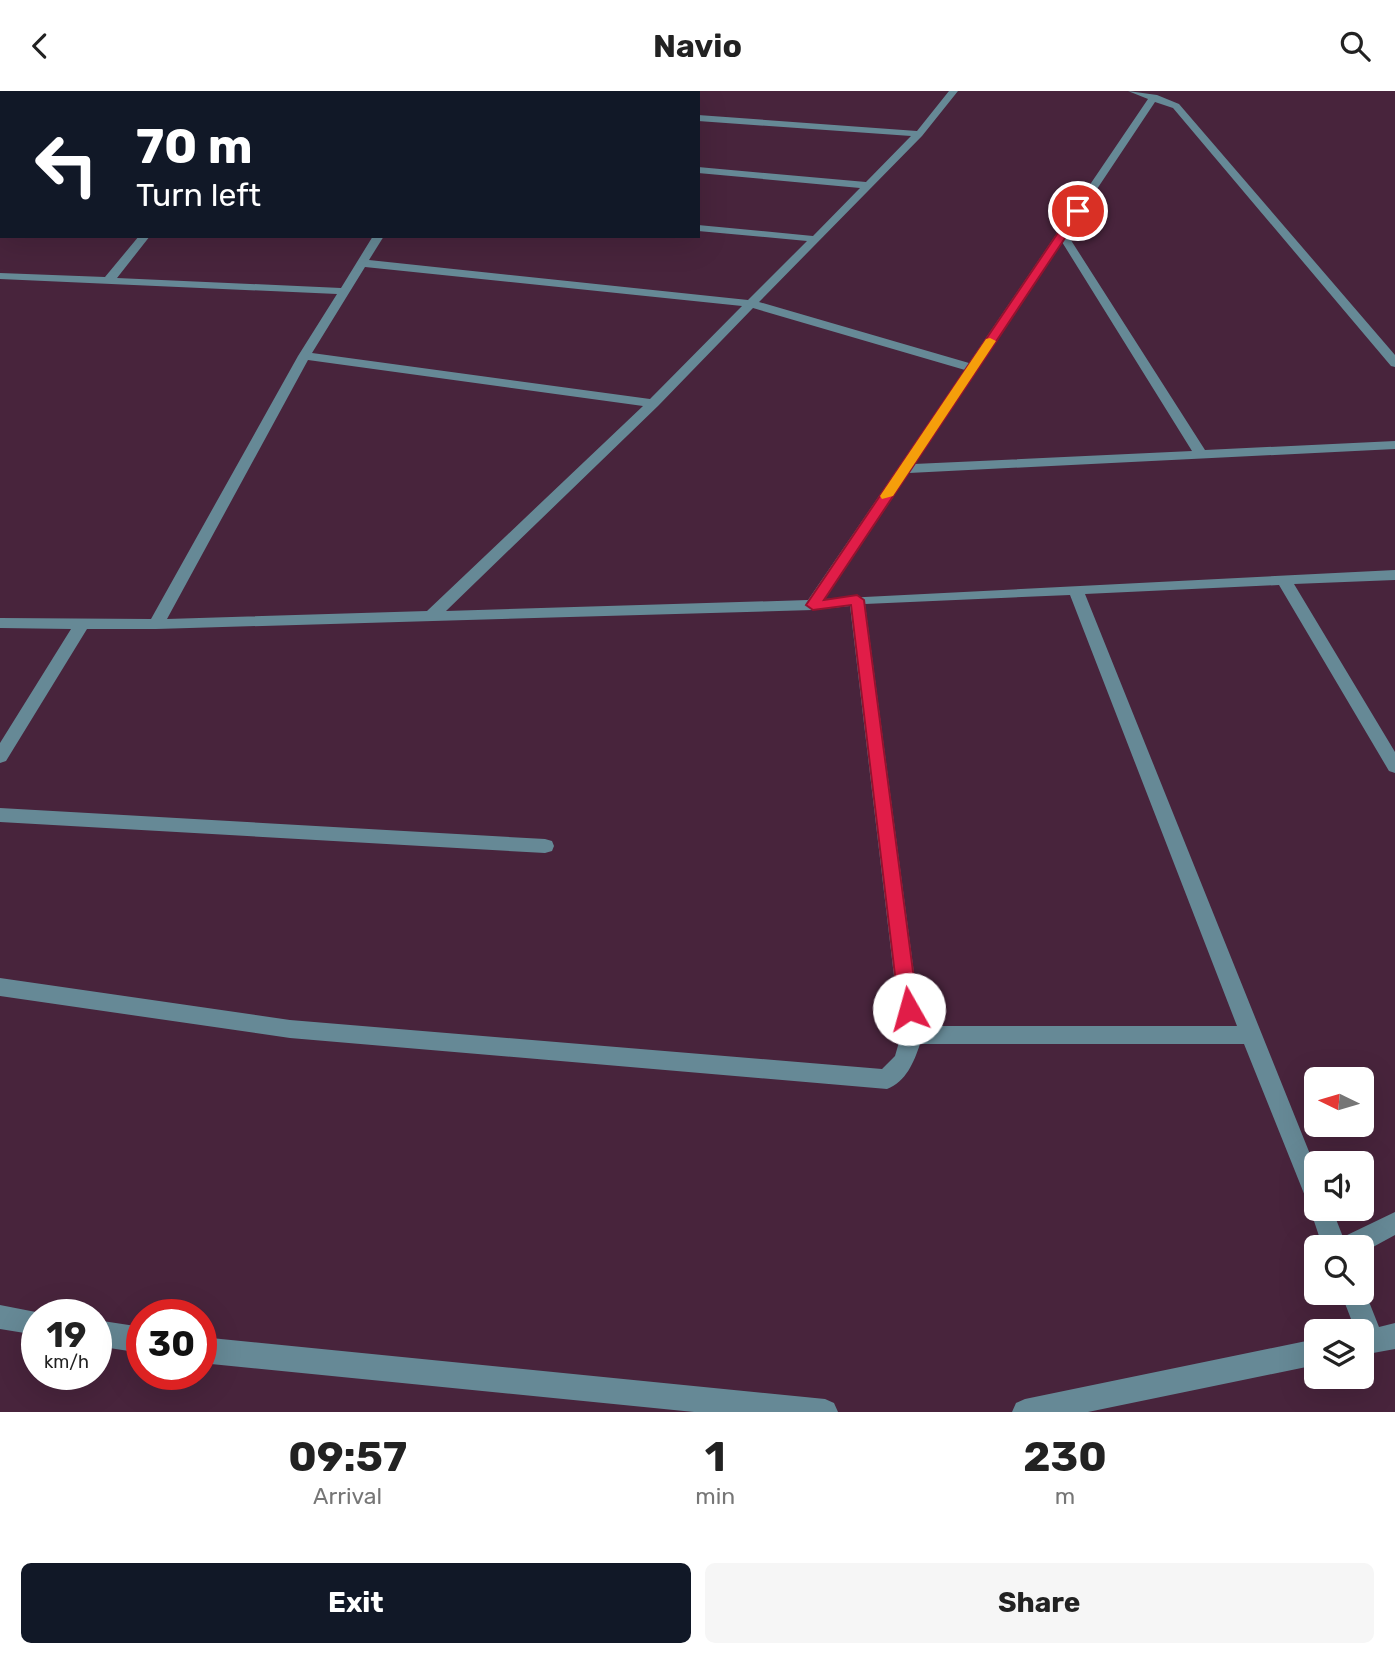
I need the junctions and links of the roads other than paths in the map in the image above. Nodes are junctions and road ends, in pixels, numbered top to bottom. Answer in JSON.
{"nodes":[{"id":1,"x":954,"y":91,"type":"edge"},
{"id":2,"x":1132,"y":91,"type":"edge"},
{"id":3,"x":1154,"y":97,"type":"junction"},
{"id":4,"x":700,"y":118,"type":"edge"},
{"id":5,"x":919,"y":134,"type":"junction"},
{"id":6,"x":700,"y":170,"type":"edge"},
{"id":7,"x":866,"y":185,"type":"junction"},
{"id":8,"x":700,"y":228,"type":"edge"},
{"id":9,"x":1062,"y":234,"type":"junction"},
{"id":10,"x":143,"y":238,"type":"edge"},
{"id":11,"x":378,"y":238,"type":"edge"},
{"id":12,"x":815,"y":239,"type":"junction"},
{"id":13,"x":363,"y":263,"type":"junction"},
{"id":14,"x":0,"y":276,"type":"edge"},
{"id":15,"x":109,"y":280,"type":"junction"},
{"id":16,"x":342,"y":291,"type":"junction"},
{"id":17,"x":752,"y":304,"type":"junction"},
{"id":18,"x":304,"y":356,"type":"junction"},
{"id":19,"x":1395,"y":363,"type":"edge"},
{"id":20,"x":972,"y":368,"type":"junction"},
{"id":21,"x":653,"y":403,"type":"junction"},
{"id":22,"x":1395,"y":445,"type":"edge"},
{"id":23,"x":1202,"y":456,"type":"junction"},
{"id":24,"x":904,"y":469,"type":"junction"},
{"id":25,"x":1395,"y":575,"type":"edge"},
{"id":26,"x":1283,"y":579,"type":"junction"},
{"id":27,"x":1074,"y":589,"type":"junction"},
{"id":28,"x":857,"y":600,"type":"junction"},
{"id":29,"x":813,"y":605,"type":"junction"},
{"id":30,"x":433,"y":614,"type":"junction"},
{"id":31,"x":0,"y":623,"type":"edge"},
{"id":32,"x":156,"y":624,"type":"junction"},
{"id":33,"x":81,"y":625,"type":"junction"},
{"id":34,"x":0,"y":757,"type":"edge"},
{"id":35,"x":1395,"y":767,"type":"edge"},
{"id":36,"x":0,"y":815,"type":"edge"},
{"id":37,"x":545,"y":846,"type":"dead end"},
{"id":38,"x":0,"y":987,"type":"edge"},
{"id":39,"x":912,"y":1035,"type":"junction"},
{"id":40,"x":1252,"y":1035,"type":"junction"},
{"id":41,"x":1304,"y":1167,"type":"edge"},
{"id":42,"x":1395,"y":1223,"type":"edge"},
{"id":43,"x":1371,"y":1235,"type":"edge"},
{"id":44,"x":1359,"y":1305,"type":"edge"},
{"id":45,"x":0,"y":1317,"type":"edge"},
{"id":46,"x":21,"y":1320,"type":"edge"},
{"id":47,"x":1376,"y":1340,"type":"edge"},
{"id":48,"x":217,"y":1352,"type":"edge"},
{"id":49,"x":1304,"y":1354,"type":"edge"},
{"id":50,"x":825,"y":1412,"type":"edge"},
{"id":51,"x":1025,"y":1412,"type":"edge"}],
"edges":[{"from":1,"to":5,"type":"street"},
{"from":2,"to":3,"type":"street"},
{"from":3,"to":9,"type":"street"},
{"from":3,"to":19,"type":"street"},
{"from":4,"to":5,"type":"street"},
{"from":5,"to":7,"type":"street"},
{"from":6,"to":7,"type":"street"},
{"from":7,"to":12,"type":"street"},
{"from":8,"to":12,"type":"street"},
{"from":9,"to":20,"type":"street"},
{"from":9,"to":23,"type":"street"},
{"from":10,"to":15,"type":"street"},
{"from":11,"to":13,"type":"street"},
{"from":12,"to":17,"type":"street"},
{"from":13,"to":16,"type":"street"},
{"from":13,"to":17,"type":"street"},
{"from":14,"to":15,"type":"street"},
{"from":15,"to":16,"type":"street"},
{"from":16,"to":18,"type":"street"},
{"from":17,"to":20,"type":"street"},
{"from":17,"to":21,"type":"street"},
{"from":18,"to":21,"type":"street"},
{"from":18,"to":32,"type":"street"},
{"from":20,"to":24,"type":"street"},
{"from":21,"to":30,"type":"street"},
{"from":22,"to":23,"type":"street"},
{"from":23,"to":24,"type":"street"},
{"from":24,"to":29,"type":"street"},
{"from":25,"to":26,"type":"street"},
{"from":26,"to":27,"type":"street"},
{"from":26,"to":35,"type":"street"},
{"from":27,"to":28,"type":"street"},
{"from":27,"to":40,"type":"street"},
{"from":28,"to":29,"type":"street"},
{"from":28,"to":39,"type":"street"},
{"from":29,"to":30,"type":"street"},
{"from":30,"to":32,"type":"street"},
{"from":31,"to":33,"type":"street"},
{"from":32,"to":33,"type":"street"},
{"from":33,"to":34,"type":"street"},
{"from":36,"to":37,"type":"street"},
{"from":38,"to":39,"type":"street"},
{"from":39,"to":40,"type":"street"},
{"from":40,"to":41,"type":"street"},
{"from":42,"to":43,"type":"street"},
{"from":44,"to":47,"type":"street"},
{"from":45,"to":46,"type":"street"},
{"from":48,"to":50,"type":"street"},
{"from":49,"to":51,"type":"street"}]}
